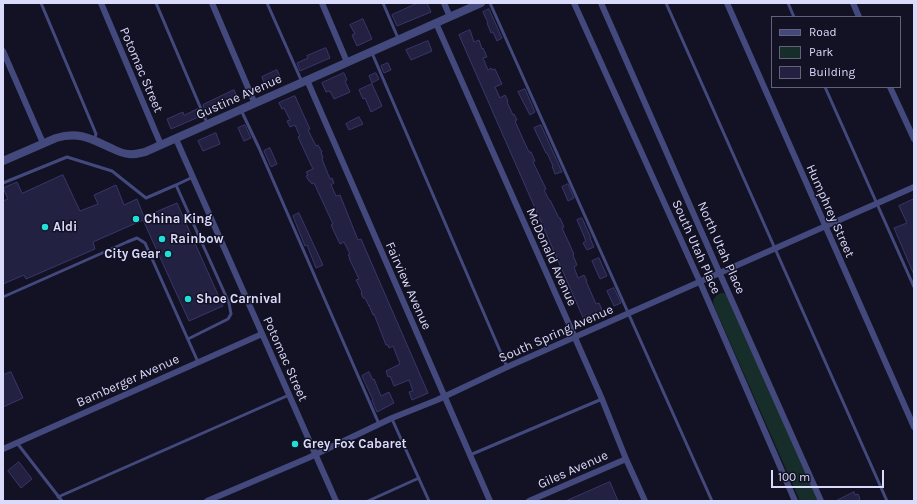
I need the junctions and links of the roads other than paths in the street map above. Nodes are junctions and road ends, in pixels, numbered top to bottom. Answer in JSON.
{"nodes":[{"id":1,"x":41,"y":3,"type":"edge"},
{"id":2,"x":101,"y":3,"type":"edge"},
{"id":3,"x":156,"y":3,"type":"edge"},
{"id":4,"x":212,"y":3,"type":"edge"},
{"id":5,"x":267,"y":3,"type":"edge"},
{"id":6,"x":322,"y":3,"type":"edge"},
{"id":7,"x":383,"y":3,"type":"edge"},
{"id":8,"x":444,"y":3,"type":"edge"},
{"id":9,"x":481,"y":3,"type":"edge"},
{"id":10,"x":490,"y":3,"type":"edge"},
{"id":11,"x":574,"y":3,"type":"edge"},
{"id":12,"x":601,"y":3,"type":"edge"},
{"id":13,"x":666,"y":3,"type":"edge"},
{"id":14,"x":727,"y":3,"type":"edge"},
{"id":15,"x":788,"y":3,"type":"edge"},
{"id":16,"x":853,"y":3,"type":"edge"},
{"id":17,"x":794,"y":16,"type":"edge"},
{"id":18,"x":859,"y":16,"type":"edge"},
{"id":19,"x":450,"y":17,"type":"junction"},
{"id":20,"x":436,"y":23,"type":"junction"},
{"id":21,"x":398,"y":40,"type":"junction"},
{"id":22,"x":3,"y":51,"type":"edge"},
{"id":23,"x":371,"y":52,"type":"junction"},
{"id":24,"x":347,"y":62,"type":"junction"},
{"id":25,"x":304,"y":81,"type":"junction"},
{"id":26,"x":825,"y":88,"type":"edge"},
{"id":27,"x":890,"y":88,"type":"edge"},
{"id":28,"x":255,"y":104,"type":"junction"},
{"id":29,"x":241,"y":110,"type":"junction"},
{"id":30,"x":208,"y":124,"type":"junction"},
{"id":31,"x":176,"y":139,"type":"junction"},
{"id":32,"x":914,"y":139,"type":"edge"},
{"id":33,"x":94,"y":140,"type":"junction"},
{"id":34,"x":43,"y":143,"type":"junction"},
{"id":35,"x":162,"y":145,"type":"junction"},
{"id":36,"x":3,"y":161,"type":"edge"},
{"id":37,"x":193,"y":177,"type":"junction"},
{"id":38,"x":3,"y":183,"type":"edge"},
{"id":39,"x":176,"y":184,"type":"junction"},
{"id":40,"x":914,"y":187,"type":"edge"},
{"id":41,"x":877,"y":204,"type":"junction"},
{"id":42,"x":825,"y":227,"type":"junction"},
{"id":43,"x":775,"y":249,"type":"junction"},
{"id":44,"x":720,"y":273,"type":"junction"},
{"id":45,"x":700,"y":282,"type":"junction"},
{"id":46,"x":914,"y":288,"type":"edge"},
{"id":47,"x":3,"y":297,"type":"edge"},
{"id":48,"x":628,"y":314,"type":"junction"},
{"id":49,"x":262,"y":334,"type":"junction"},
{"id":50,"x":574,"y":338,"type":"junction"},
{"id":51,"x":188,"y":339,"type":"junction"},
{"id":52,"x":198,"y":362,"type":"junction"},
{"id":53,"x":507,"y":367,"type":"junction"},
{"id":54,"x":289,"y":395,"type":"junction"},
{"id":55,"x":445,"y":396,"type":"junction"},
{"id":56,"x":602,"y":399,"type":"junction"},
{"id":57,"x":392,"y":418,"type":"junction"},
{"id":58,"x":379,"y":424,"type":"junction"},
{"id":59,"x":914,"y":427,"type":"edge"},
{"id":60,"x":3,"y":441,"type":"edge"},
{"id":61,"x":17,"y":443,"type":"junction"},
{"id":62,"x":4,"y":448,"type":"edge"},
{"id":63,"x":316,"y":454,"type":"junction"},
{"id":64,"x":470,"y":456,"type":"junction"},
{"id":65,"x":626,"y":459,"type":"junction"},
{"id":66,"x":419,"y":478,"type":"junction"},
{"id":67,"x":58,"y":497,"type":"junction"},
{"id":68,"x":62,"y":501,"type":"edge"},
{"id":69,"x":207,"y":501,"type":"edge"},
{"id":70,"x":336,"y":501,"type":"edge"},
{"id":71,"x":368,"y":501,"type":"edge"},
{"id":72,"x":429,"y":501,"type":"edge"},
{"id":73,"x":490,"y":501,"type":"edge"},
{"id":74,"x":529,"y":501,"type":"edge"},
{"id":75,"x":645,"y":501,"type":"edge"},
{"id":76,"x":712,"y":501,"type":"edge"},
{"id":77,"x":794,"y":501,"type":"edge"},
{"id":78,"x":822,"y":501,"type":"edge"},
{"id":79,"x":887,"y":501,"type":"edge"}],
"edges":[{"from":1,"to":33,"type":"lane"},
{"from":2,"to":35,"type":"street","name":"Potomac Street"},
{"from":3,"to":30,"type":"lane"},
{"from":4,"to":28,"type":"street"},
{"from":5,"to":25,"type":"lane"},
{"from":6,"to":24,"type":"street"},
{"from":7,"to":21,"type":"lane"},
{"from":8,"to":19,"type":"street"},
{"from":9,"to":19,"type":"street","name":"Gustine Avenue"},
{"from":10,"to":48,"type":"lane"},
{"from":11,"to":45,"type":"street","name":"South Utah Place"},
{"from":12,"to":44,"type":"street","name":"North Utah Place"},
{"from":13,"to":43,"type":"lane"},
{"from":14,"to":42,"type":"street","name":"Humphrey Street"},
{"from":15,"to":17,"type":"lane"},
{"from":16,"to":18,"type":"street"},
{"from":19,"to":20,"type":"street","name":"Gustine Avenue"},
{"from":20,"to":21,"type":"street","name":"Gustine Avenue"},
{"from":20,"to":50,"type":"street","name":"McDonald Avenue"},
{"from":21,"to":23,"type":"street","name":"Gustine Avenue"},
{"from":22,"to":34,"type":"street"},
{"from":23,"to":24,"type":"street","name":"Gustine Avenue"},
{"from":23,"to":53,"type":"lane"},
{"from":24,"to":25,"type":"street","name":"Gustine Avenue"},
{"from":25,"to":28,"type":"street","name":"Gustine Avenue"},
{"from":25,"to":55,"type":"street","name":"Fairview Avenue"},
{"from":26,"to":41,"type":"lane"},
{"from":27,"to":32,"type":"street"},
{"from":28,"to":29,"type":"street","name":"Gustine Avenue"},
{"from":29,"to":30,"type":"street","name":"Gustine Avenue"},
{"from":29,"to":58,"type":"lane"},
{"from":30,"to":31,"type":"street","name":"Gustine Avenue"},
{"from":31,"to":35,"type":"street","name":"Gustine Avenue"},
{"from":31,"to":37,"type":"street","name":"Potomac Street"},
{"from":33,"to":34,"type":"street","name":"Gustine Avenue"},
{"from":33,"to":35,"type":"street","name":"Gustine Avenue"},
{"from":34,"to":36,"type":"street","name":"Gustine Avenue"},
{"from":37,"to":39,"type":"lane"},
{"from":37,"to":49,"type":"street","name":"Potomac Street"},
{"from":38,"to":39,"type":"lane"},
{"from":39,"to":51,"type":"lane"},
{"from":40,"to":41,"type":"street","name":"South Spring Avenue"},
{"from":41,"to":42,"type":"street","name":"South Spring Avenue"},
{"from":41,"to":46,"type":"lane"},
{"from":42,"to":43,"type":"street","name":"South Spring Avenue"},
{"from":42,"to":59,"type":"street","name":"Humphrey Street"},
{"from":43,"to":44,"type":"street","name":"South Spring Avenue"},
{"from":43,"to":79,"type":"lane"},
{"from":44,"to":45,"type":"street","name":"South Spring Avenue"},
{"from":44,"to":78,"type":"street","name":"North Utah Place"},
{"from":45,"to":48,"type":"street","name":"South Spring Avenue"},
{"from":45,"to":77,"type":"street","name":"South Utah Place"},
{"from":47,"to":51,"type":"lane"},
{"from":48,"to":50,"type":"street","name":"South Spring Avenue"},
{"from":48,"to":76,"type":"lane"},
{"from":49,"to":52,"type":"street","name":"Bamberger Avenue"},
{"from":49,"to":54,"type":"street","name":"Potomac Street"},
{"from":50,"to":53,"type":"street","name":"South Spring Avenue"},
{"from":50,"to":56,"type":"street","name":"McDonald Avenue"},
{"from":51,"to":52,"type":"lane"},
{"from":52,"to":61,"type":"street","name":"Bamberger Avenue"},
{"from":53,"to":55,"type":"street","name":"South Spring Avenue"},
{"from":54,"to":63,"type":"street","name":"Potomac Street"},
{"from":54,"to":67,"type":"lane"},
{"from":55,"to":57,"type":"street","name":"South Spring Avenue"},
{"from":55,"to":64,"type":"street","name":"Fairview Avenue"},
{"from":56,"to":64,"type":"lane"},
{"from":56,"to":65,"type":"street","name":"McDonald Avenue"},
{"from":57,"to":58,"type":"street","name":"South Spring Avenue"},
{"from":57,"to":66,"type":"lane"},
{"from":58,"to":63,"type":"street","name":"South Spring Avenue"},
{"from":60,"to":62,"type":"street"},
{"from":61,"to":62,"type":"street","name":"Bamberger Avenue"},
{"from":61,"to":67,"type":"lane"},
{"from":63,"to":69,"type":"street","name":"South Spring Avenue"},
{"from":63,"to":70,"type":"street","name":"Potomac Street"},
{"from":64,"to":73,"type":"street","name":"Fairview Avenue"},
{"from":65,"to":74,"type":"street","name":"Giles Avenue"},
{"from":65,"to":75,"type":"street","name":"McDonald Avenue"},
{"from":66,"to":71,"type":"lane"},
{"from":66,"to":72,"type":"lane"},
{"from":67,"to":68,"type":"lane"}]}
